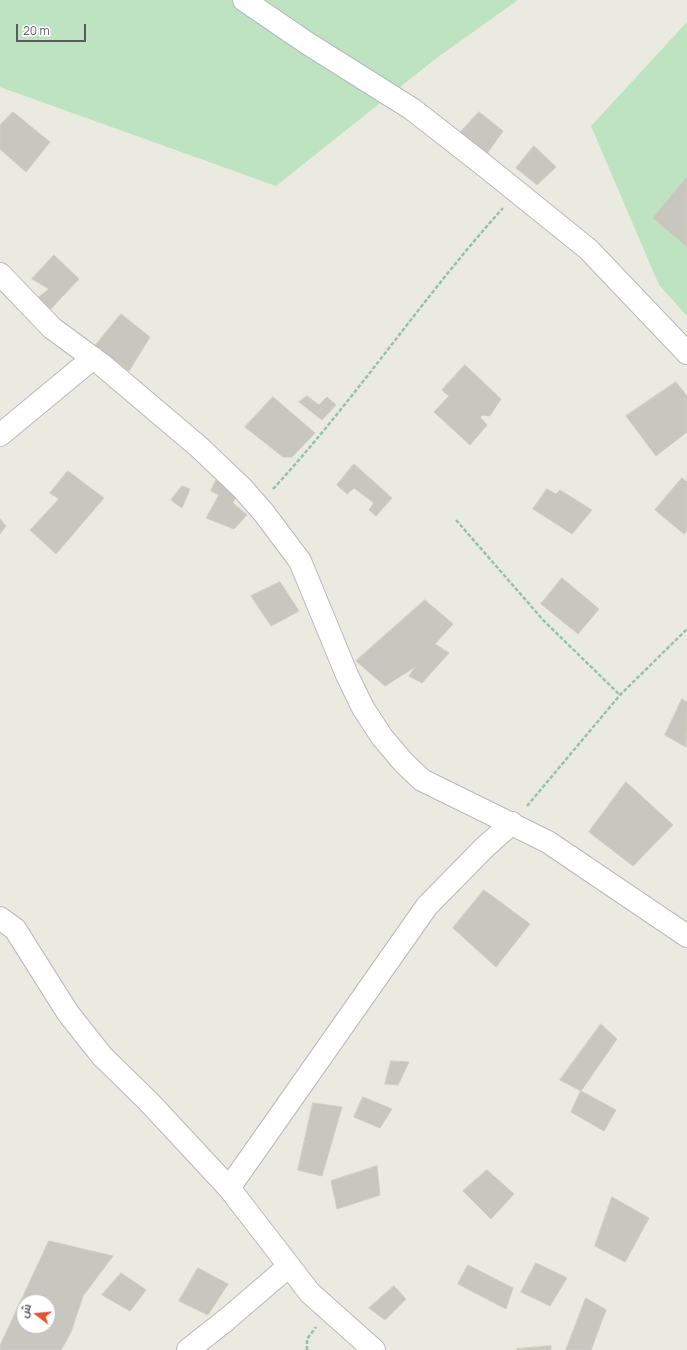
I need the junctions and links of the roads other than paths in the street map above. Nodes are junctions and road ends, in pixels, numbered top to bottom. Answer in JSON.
{"nodes":[{"id":1,"x":244,"y":0,"type":"edge"},
{"id":2,"x":0,"y":274,"type":"edge"},
{"id":3,"x":687,"y":353,"type":"edge"},
{"id":4,"x":93,"y":358,"type":"junction"},
{"id":5,"x":0,"y":435,"type":"edge"},
{"id":6,"x":512,"y":823,"type":"junction"},
{"id":7,"x":0,"y":918,"type":"edge"},
{"id":8,"x":687,"y":936,"type":"edge"},
{"id":9,"x":229,"y":1188,"type":"junction"},
{"id":10,"x":289,"y":1266,"type":"junction"},
{"id":11,"x":188,"y":1350,"type":"edge"},
{"id":12,"x":374,"y":1350,"type":"edge"}],
"edges":[{"from":1,"to":3,"type":"street"},
{"from":2,"to":4,"type":"street"},
{"from":4,"to":5,"type":"street"},
{"from":4,"to":6,"type":"street"},
{"from":6,"to":8,"type":"street"},
{"from":6,"to":9,"type":"street"},
{"from":7,"to":9,"type":"street"},
{"from":9,"to":10,"type":"street"},
{"from":10,"to":11,"type":"street"},
{"from":10,"to":12,"type":"street"}]}
